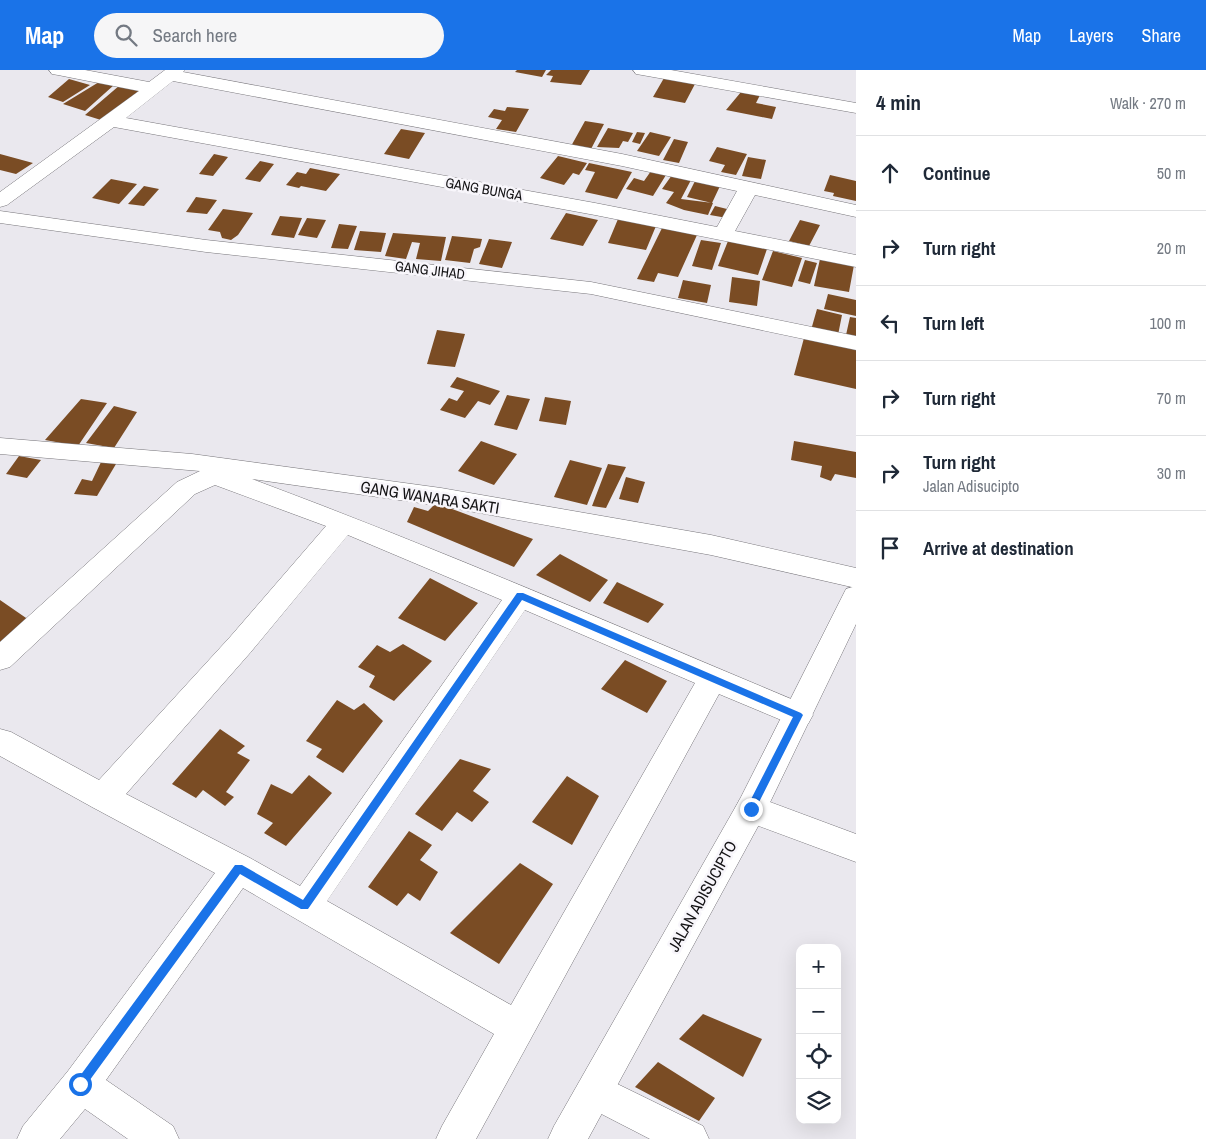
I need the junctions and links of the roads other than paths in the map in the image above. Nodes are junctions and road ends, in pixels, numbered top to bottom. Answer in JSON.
{"nodes":[{"id":1,"x":58,"y":70,"type":"edge"},
{"id":2,"x":642,"y":70,"type":"edge"},
{"id":3,"x":172,"y":72,"type":"edge"},
{"id":4,"x":152,"y":88,"type":"junction"},
{"id":5,"x":856,"y":108,"type":"edge"},
{"id":6,"x":111,"y":121,"type":"junction"},
{"id":7,"x":749,"y":187,"type":"junction"},
{"id":8,"x":0,"y":201,"type":"edge"},
{"id":9,"x":856,"y":211,"type":"edge"},
{"id":10,"x":0,"y":217,"type":"edge"},
{"id":11,"x":723,"y":235,"type":"junction"},
{"id":12,"x":856,"y":261,"type":"edge"},
{"id":13,"x":856,"y":343,"type":"edge"},
{"id":14,"x":0,"y":446,"type":"edge"},
{"id":15,"x":344,"y":523,"type":"junction"},
{"id":16,"x":856,"y":578,"type":"edge"},
{"id":17,"x":520,"y":596,"type":"junction"},
{"id":18,"x":856,"y":596,"type":"edge"},
{"id":19,"x":0,"y":659,"type":"edge"},
{"id":20,"x":713,"y":678,"type":"junction"},
{"id":21,"x":798,"y":715,"type":"junction"},
{"id":22,"x":0,"y":741,"type":"edge"},
{"id":23,"x":103,"y":798,"type":"junction"},
{"id":24,"x":751,"y":809,"type":"junction"},
{"id":25,"x":856,"y":848,"type":"edge"},
{"id":26,"x":238,"y":868,"type":"junction"},
{"id":27,"x":305,"y":906,"type":"junction"},
{"id":28,"x":518,"y":1028,"type":"junction"},
{"id":29,"x":80,"y":1084,"type":"junction"},
{"id":30,"x":595,"y":1091,"type":"junction"},
{"id":31,"x":36,"y":1139,"type":"edge"},
{"id":32,"x":160,"y":1139,"type":"edge"},
{"id":33,"x":455,"y":1139,"type":"edge"},
{"id":34,"x":568,"y":1139,"type":"edge"},
{"id":35,"x":690,"y":1139,"type":"edge"}],
"edges":[{"from":1,"to":4,"type":"street"},
{"from":2,"to":5,"type":"street"},
{"from":3,"to":4,"type":"street"},
{"from":3,"to":7,"type":"street"},
{"from":4,"to":6,"type":"street"},
{"from":6,"to":8,"type":"street"},
{"from":6,"to":11,"type":"street","name":"GANG BUNGA"},
{"from":7,"to":9,"type":"street"},
{"from":7,"to":11,"type":"street"},
{"from":10,"to":13,"type":"street","name":"GANG JIHAD"},
{"from":11,"to":12,"type":"street","name":"GANG BUNGA"},
{"from":14,"to":16,"type":"street","name":"GANG WANARA SAKTI"},
{"from":15,"to":17,"type":"street"},
{"from":15,"to":19,"type":"street"},
{"from":15,"to":23,"type":"street"},
{"from":17,"to":20,"type":"street"},
{"from":17,"to":27,"type":"street"},
{"from":18,"to":21,"type":"street","name":"JALAN ADISUCIPTO"},
{"from":20,"to":21,"type":"street"},
{"from":20,"to":28,"type":"street"},
{"from":21,"to":24,"type":"street","name":"JALAN ADISUCIPTO"},
{"from":22,"to":23,"type":"street"},
{"from":23,"to":26,"type":"street"},
{"from":24,"to":25,"type":"street"},
{"from":24,"to":30,"type":"street","name":"JALAN ADISUCIPTO"},
{"from":26,"to":27,"type":"street"},
{"from":26,"to":29,"type":"street"},
{"from":27,"to":28,"type":"street"},
{"from":28,"to":33,"type":"street"},
{"from":29,"to":31,"type":"street"},
{"from":29,"to":32,"type":"street"},
{"from":30,"to":34,"type":"street","name":"JALAN ADISUCIPTO"},
{"from":30,"to":35,"type":"street"}]}
